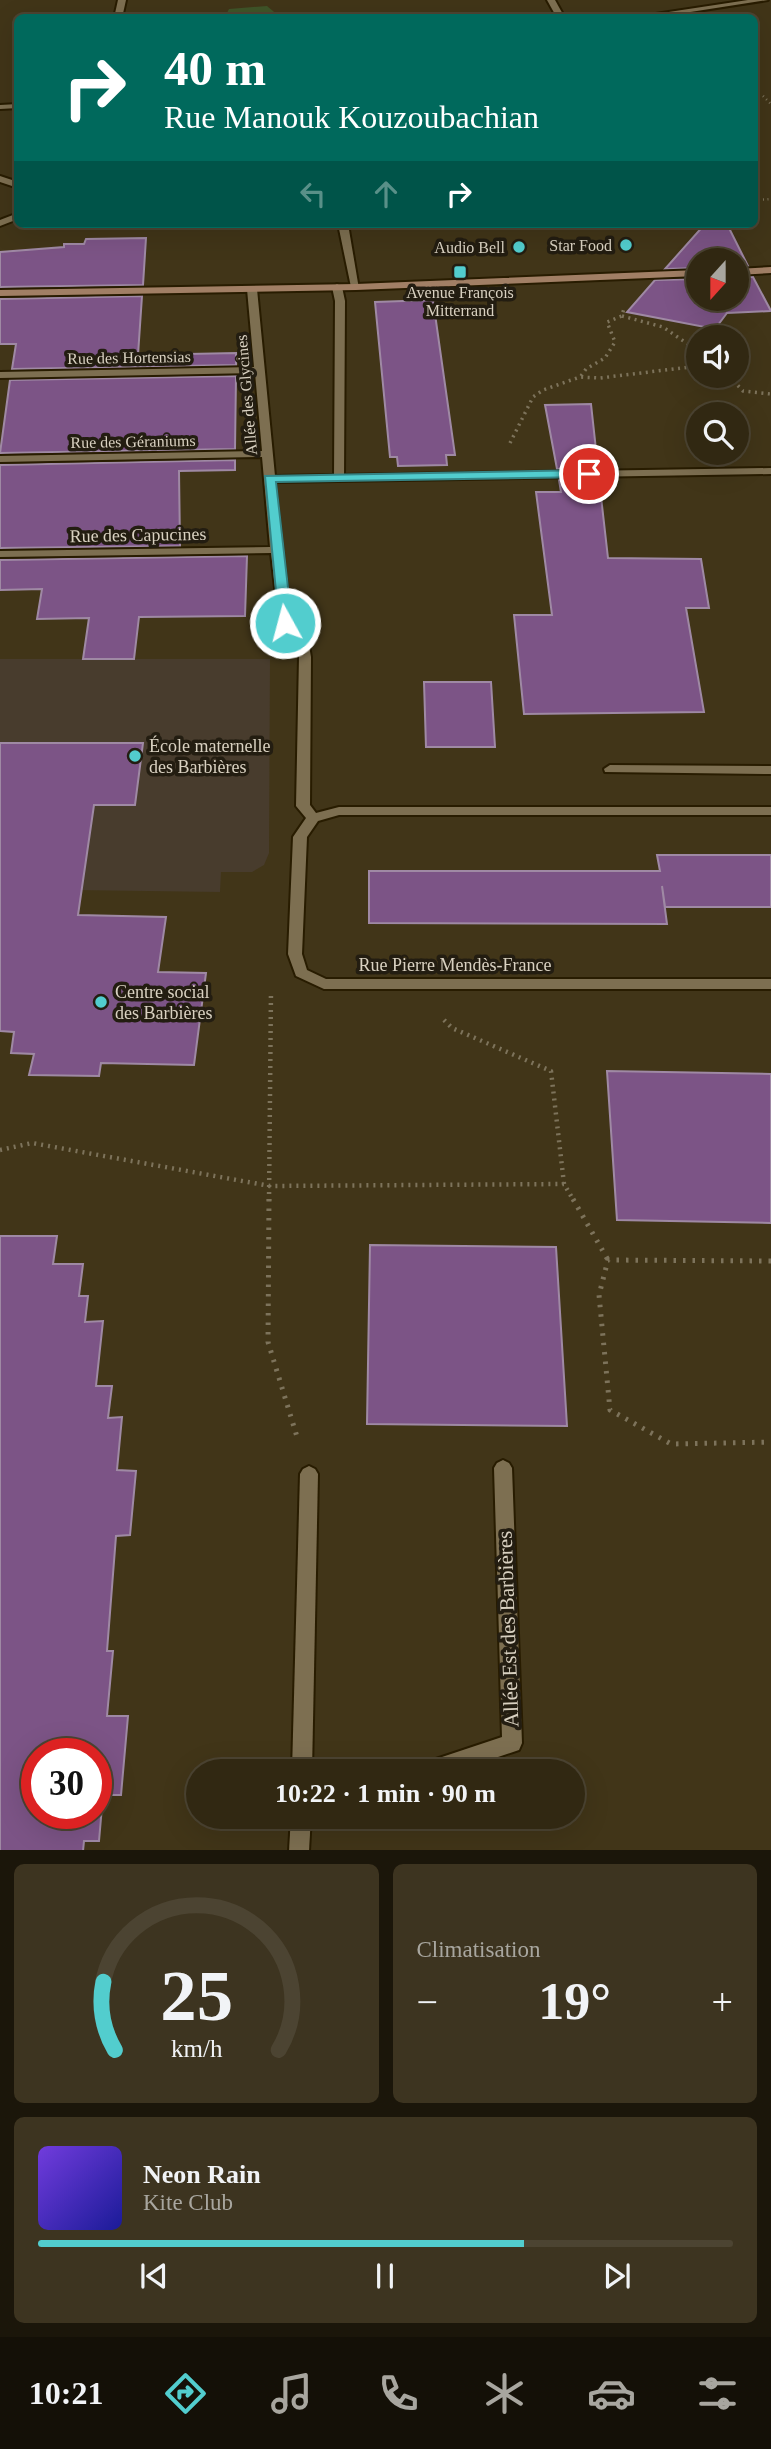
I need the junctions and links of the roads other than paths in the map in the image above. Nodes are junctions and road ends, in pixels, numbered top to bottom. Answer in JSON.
{"nodes":[{"id":1,"x":764,"y":0,"type":"edge"},
{"id":2,"x":661,"y":14,"type":"edge"},
{"id":3,"x":1,"y":107,"type":"edge"},
{"id":4,"x":0,"y":118,"type":"edge"},
{"id":5,"x":344,"y":228,"type":"edge"},
{"id":6,"x":771,"y":270,"type":"edge"},
{"id":7,"x":749,"y":271,"type":"edge"},
{"id":8,"x":686,"y":274,"type":"edge"},
{"id":9,"x":338,"y":287,"type":"junction"},
{"id":10,"x":356,"y":287,"type":"junction"},
{"id":11,"x":252,"y":289,"type":"junction"},
{"id":12,"x":0,"y":293,"type":"edge"},
{"id":13,"x":259,"y":370,"type":"junction"},
{"id":14,"x":0,"y":375,"type":"edge"},
{"id":15,"x":267,"y":454,"type":"junction"},
{"id":16,"x":0,"y":459,"type":"edge"},
{"id":17,"x":771,"y":471,"type":"edge"},
{"id":18,"x":339,"y":478,"type":"junction"},
{"id":19,"x":269,"y":479,"type":"junction"},
{"id":20,"x":276,"y":551,"type":"junction"},
{"id":21,"x":0,"y":554,"type":"edge"},
{"id":22,"x":610,"y":769,"type":"dead end"},
{"id":23,"x":771,"y":770,"type":"edge"},
{"id":24,"x":771,"y":811,"type":"edge"},
{"id":25,"x":313,"y":818,"type":"junction"},
{"id":26,"x":771,"y":984,"type":"edge"},
{"id":27,"x":503,"y":1468,"type":"dead end"},
{"id":28,"x":309,"y":1474,"type":"road end"},
{"id":29,"x":302,"y":1759,"type":"edge"},
{"id":30,"x":464,"y":1759,"type":"edge"},
{"id":31,"x":300,"y":1829,"type":"edge"},
{"id":32,"x":299,"y":1850,"type":"edge"}],
"edges":[{"from":1,"to":2,"type":"street"},
{"from":3,"to":4,"type":"street"},
{"from":5,"to":10,"type":"street"},
{"from":6,"to":7,"type":"street"},
{"from":8,"to":10,"type":"street"},
{"from":9,"to":10,"type":"street"},
{"from":9,"to":11,"type":"street"},
{"from":9,"to":18,"type":"street"},
{"from":11,"to":12,"type":"street"},
{"from":11,"to":13,"type":"street","name":"Allée des Glycines"},
{"from":13,"to":14,"type":"street","name":"Rue des Hortensias"},
{"from":13,"to":15,"type":"street","name":"Allée des Glycines"},
{"from":15,"to":16,"type":"street","name":"Rue des Géraniums"},
{"from":15,"to":19,"type":"street","name":"Allée des Glycines"},
{"from":17,"to":18,"type":"street"},
{"from":18,"to":19,"type":"street"},
{"from":19,"to":20,"type":"street","name":"Allée des Glycines"},
{"from":20,"to":21,"type":"street","name":"Rue des Capucines"},
{"from":20,"to":25,"type":"street","name":"Allée des Glycines"},
{"from":22,"to":23,"type":"street"},
{"from":24,"to":25,"type":"street"},
{"from":25,"to":26,"type":"street","name":"Rue Pierre Mendès-France"},
{"from":27,"to":30,"type":"street","name":"Allée Est des Barbières"},
{"from":28,"to":29,"type":"street"},
{"from":31,"to":32,"type":"street"}]}
